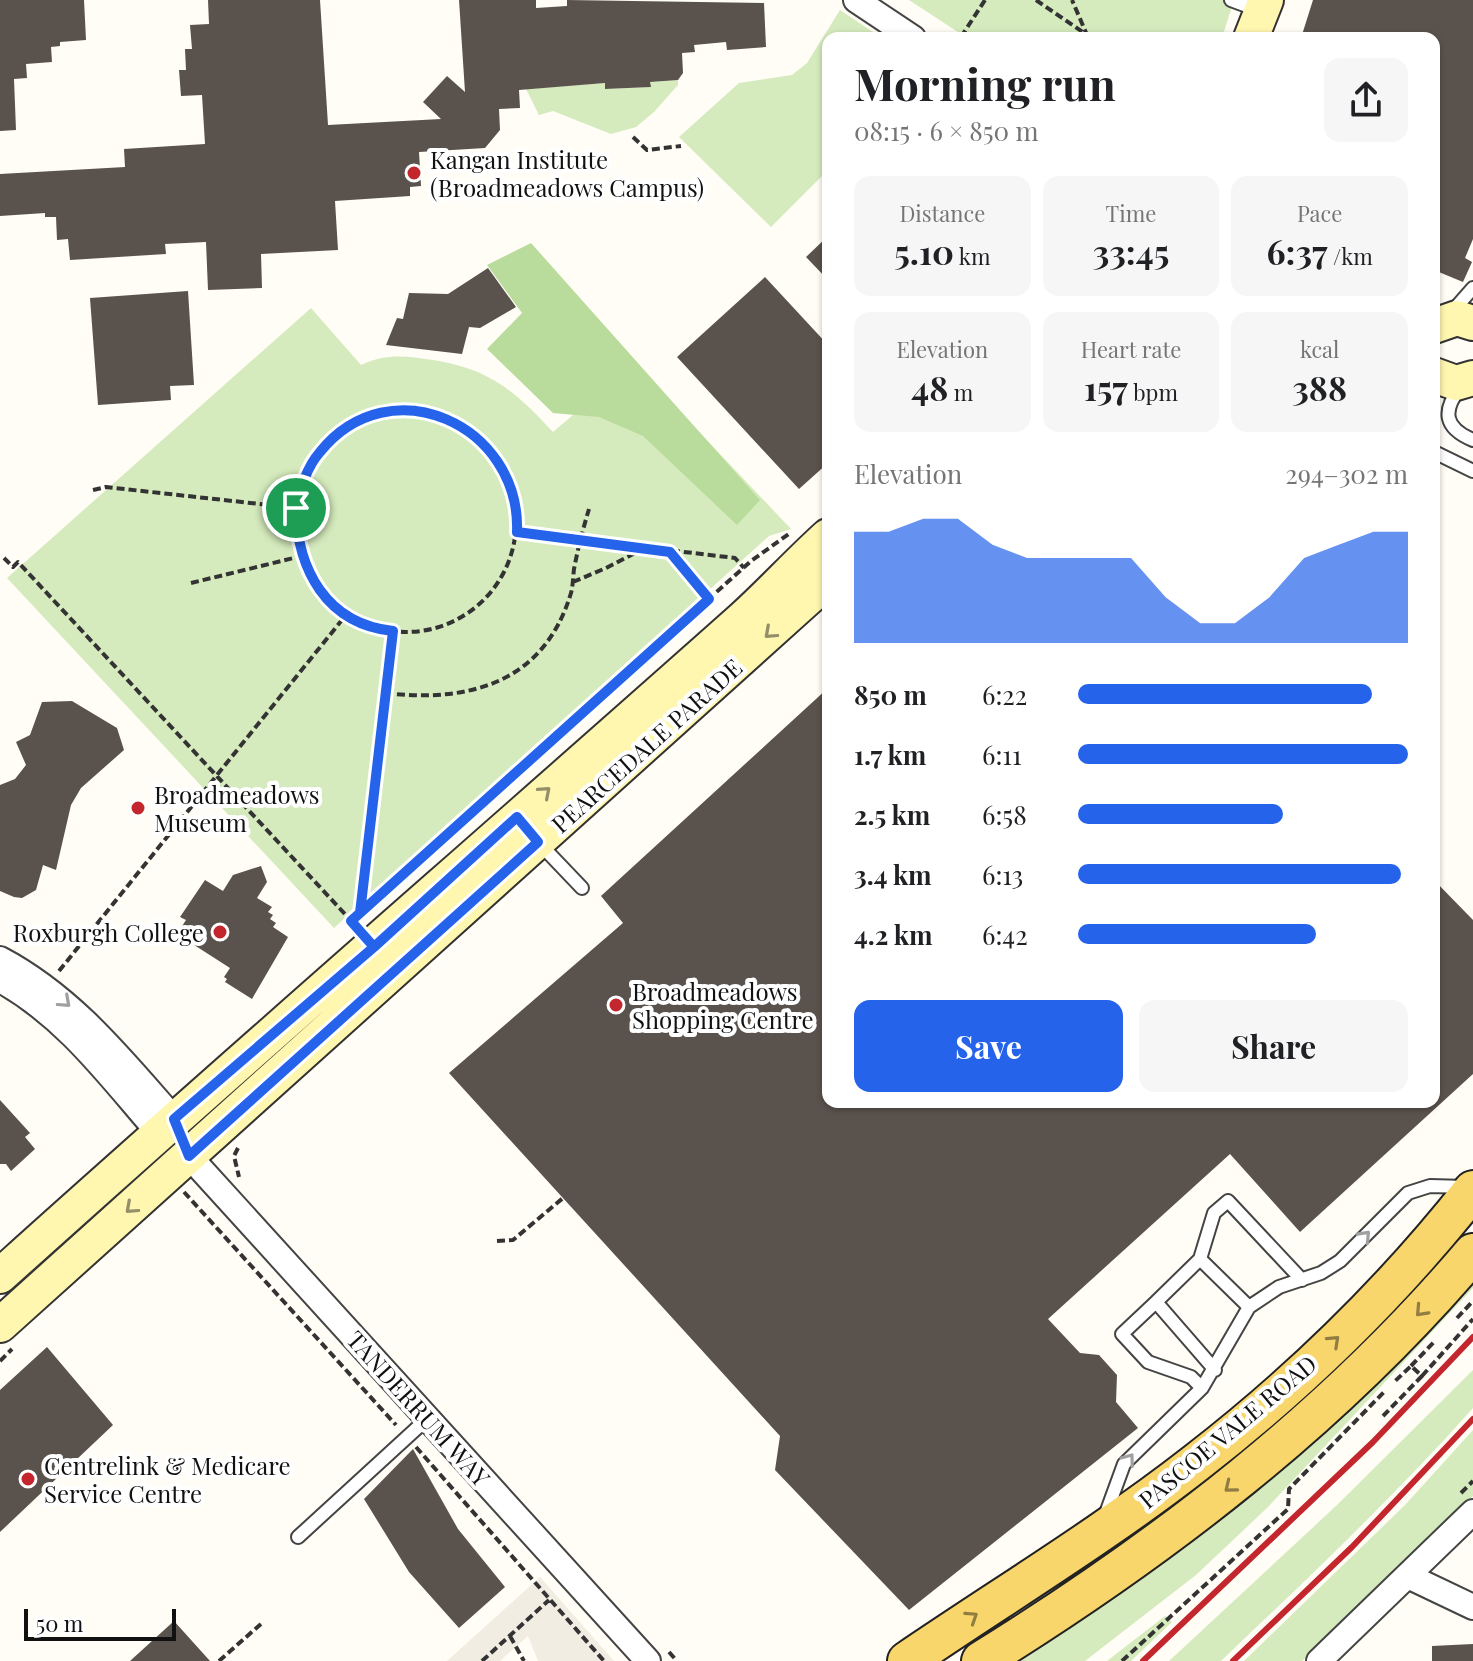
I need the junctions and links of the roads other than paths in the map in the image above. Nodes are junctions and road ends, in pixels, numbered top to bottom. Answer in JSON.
{"nodes":[{"id":1,"x":856,"y":0,"type":"edge"},
{"id":2,"x":904,"y":32,"type":"edge"},
{"id":3,"x":1473,"y":288,"type":"edge"},
{"id":4,"x":1446,"y":322,"type":"edge"},
{"id":5,"x":1463,"y":379,"type":"edge"},
{"id":6,"x":1473,"y":440,"type":"edge"},
{"id":7,"x":1440,"y":455,"type":"edge"},
{"id":8,"x":1473,"y":471,"type":"edge"},
{"id":9,"x":814,"y":532,"type":"edge"},
{"id":10,"x":822,"y":585,"type":"edge"},
{"id":11,"x":527,"y":830,"type":"junction"},
{"id":12,"x":582,"y":888,"type":"dead end"},
{"id":13,"x":0,"y":959,"type":"edge"},
{"id":14,"x":0,"y":980,"type":"edge"},
{"id":15,"x":166,"y":1126,"type":"junction"},
{"id":16,"x":178,"y":1165,"type":"junction"},
{"id":17,"x":1473,"y":1189,"type":"edge"},
{"id":18,"x":1473,"y":1253,"type":"edge"},
{"id":19,"x":1200,"y":1259,"type":"junction"},
{"id":20,"x":0,"y":1276,"type":"edge"},
{"id":21,"x":1302,"y":1280,"type":"junction"},
{"id":22,"x":1156,"y":1302,"type":"junction"},
{"id":23,"x":1249,"y":1307,"type":"junction"},
{"id":24,"x":0,"y":1325,"type":"edge"},
{"id":25,"x":1215,"y":1370,"type":"junction"},
{"id":26,"x":1202,"y":1388,"type":"junction"},
{"id":27,"x":428,"y":1418,"type":"junction"},
{"id":28,"x":1473,"y":1512,"type":"edge"},
{"id":29,"x":1102,"y":1531,"type":"junction"},
{"id":30,"x":298,"y":1537,"type":"dead end"},
{"id":31,"x":1410,"y":1577,"type":"junction"},
{"id":32,"x":1473,"y":1607,"type":"edge"},
{"id":33,"x":648,"y":1661,"type":"edge"},
{"id":34,"x":907,"y":1661,"type":"edge"},
{"id":35,"x":981,"y":1661,"type":"edge"},
{"id":36,"x":1319,"y":1661,"type":"edge"}],
"edges":[{"from":1,"to":2,"type":"street"},
{"from":3,"to":4,"type":"lane"},
{"from":5,"to":6,"type":"lane"},
{"from":7,"to":8,"type":"lane"},
{"from":11,"to":9,"type":"street","name":"PEARCEDALE PARADE","one_way":true},
{"from":10,"to":11,"type":"street","name":"PEARCEDALE PARADE","one_way":true},
{"from":11,"to":12,"type":"lane"},
{"from":11,"to":15,"type":"street","name":"PEARCEDALE PARADE"},
{"from":11,"to":16,"type":"street","name":"PEARCEDALE PARADE"},
{"from":13,"to":15,"type":"street","name":"TANDERRUM WAY","one_way":true},
{"from":14,"to":15,"type":"street","name":"TANDERRUM WAY"},
{"from":15,"to":16,"type":"street","name":"TANDERRUM WAY"},
{"from":15,"to":20,"type":"street","name":"PEARCEDALE PARADE"},
{"from":16,"to":24,"type":"street","name":"PEARCEDALE PARADE","one_way":true},
{"from":16,"to":27,"type":"street","name":"TANDERRUM WAY"},
{"from":21,"to":17,"type":"lane","one_way":true},
{"from":29,"to":17,"type":"main road","name":"PASCOE VALE ROAD","one_way":true},
{"from":18,"to":35,"type":"main road","name":"PASCOE VALE ROAD","one_way":true},
{"from":19,"to":21,"type":"lane"},
{"from":19,"to":22,"type":"lane"},
{"from":19,"to":23,"type":"lane"},
{"from":21,"to":23,"type":"lane"},
{"from":22,"to":25,"type":"lane"},
{"from":22,"to":26,"type":"lane"},
{"from":23,"to":25,"type":"lane"},
{"from":25,"to":26,"type":"lane"},
{"from":29,"to":26,"type":"lane","one_way":true},
{"from":27,"to":30,"type":"lane"},
{"from":27,"to":33,"type":"street","name":"TANDERRUM WAY"},
{"from":28,"to":31,"type":"street"},
{"from":34,"to":29,"type":"main road","name":"PASCOE VALE ROAD","one_way":true},
{"from":31,"to":32,"type":"street"},
{"from":31,"to":36,"type":"street"}]}
